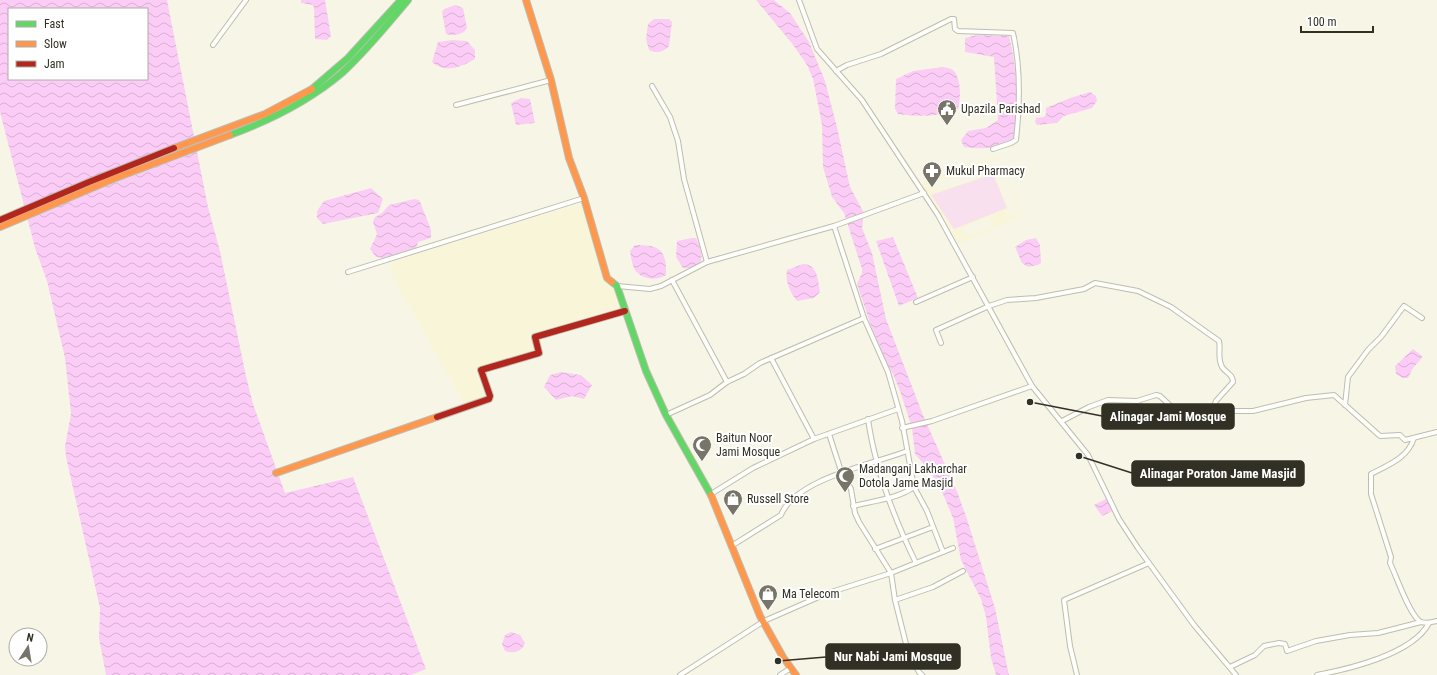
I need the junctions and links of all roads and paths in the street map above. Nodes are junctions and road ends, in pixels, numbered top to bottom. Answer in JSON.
{"nodes":[{"id":1,"x":246,"y":0,"type":"edge"},
{"id":2,"x":401,"y":0,"type":"edge"},
{"id":3,"x":408,"y":0,"type":"edge"},
{"id":4,"x":526,"y":0,"type":"edge"},
{"id":5,"x":799,"y":0,"type":"edge"},
{"id":6,"x":213,"y":46,"type":"dead end"},
{"id":7,"x":836,"y":71,"type":"junction"},
{"id":8,"x":551,"y":80,"type":"junction"},
{"id":9,"x":652,"y":86,"type":"dead end"},
{"id":10,"x":456,"y":105,"type":"dead end"},
{"id":11,"x":993,"y":149,"type":"dead end"},
{"id":12,"x":924,"y":193,"type":"junction"},
{"id":13,"x":584,"y":198,"type":"junction"},
{"id":14,"x":0,"y":220,"type":"edge"},
{"id":15,"x":834,"y":226,"type":"junction"},
{"id":16,"x":0,"y":227,"type":"edge"},
{"id":17,"x":707,"y":262,"type":"junction"},
{"id":18,"x":348,"y":272,"type":"dead end"},
{"id":19,"x":972,"y":277,"type":"junction"},
{"id":20,"x":672,"y":280,"type":"junction"},
{"id":21,"x":617,"y":286,"type":"junction"},
{"id":22,"x":916,"y":302,"type":"dead end"},
{"id":23,"x":989,"y":306,"type":"junction"},
{"id":24,"x":626,"y":311,"type":"junction"},
{"id":25,"x":864,"y":318,"type":"junction"},
{"id":26,"x":1422,"y":318,"type":"dead end"},
{"id":27,"x":941,"y":343,"type":"dead end"},
{"id":28,"x":772,"y":358,"type":"junction"},
{"id":29,"x":727,"y":382,"type":"junction"},
{"id":30,"x":1032,"y":386,"type":"junction"},
{"id":31,"x":1345,"y":405,"type":"junction"},
{"id":32,"x":898,"y":409,"type":"junction"},
{"id":33,"x":1213,"y":409,"type":"junction"},
{"id":34,"x":666,"y":415,"type":"junction"},
{"id":35,"x":868,"y":419,"type":"junction"},
{"id":36,"x":1062,"y":421,"type":"junction"},
{"id":37,"x":904,"y":428,"type":"junction"},
{"id":38,"x":1437,"y":432,"type":"edge"},
{"id":39,"x":829,"y":434,"type":"junction"},
{"id":40,"x":1414,"y":438,"type":"junction"},
{"id":41,"x":814,"y":439,"type":"junction"},
{"id":42,"x":907,"y":451,"type":"junction"},
{"id":43,"x":878,"y":462,"type":"junction"},
{"id":44,"x":276,"y":472,"type":"dead end"},
{"id":45,"x":841,"y":472,"type":"junction"},
{"id":46,"x":914,"y":487,"type":"junction"},
{"id":47,"x":710,"y":494,"type":"junction"},
{"id":48,"x":888,"y":499,"type":"junction"},
{"id":49,"x":853,"y":506,"type":"junction"},
{"id":50,"x":933,"y":527,"type":"junction"},
{"id":51,"x":904,"y":539,"type":"junction"},
{"id":52,"x":733,"y":545,"type":"junction"},
{"id":53,"x":953,"y":548,"type":"dead end"},
{"id":54,"x":874,"y":549,"type":"junction"},
{"id":55,"x":943,"y":552,"type":"junction"},
{"id":56,"x":916,"y":563,"type":"junction"},
{"id":57,"x":1149,"y":563,"type":"junction"},
{"id":58,"x":963,"y":571,"type":"dead end"},
{"id":59,"x":891,"y":573,"type":"junction"},
{"id":60,"x":895,"y":600,"type":"junction"},
{"id":61,"x":764,"y":621,"type":"junction"},
{"id":62,"x":1437,"y":621,"type":"edge"},
{"id":63,"x":1421,"y":622,"type":"junction"},
{"id":64,"x":1429,"y":623,"type":"junction"},
{"id":65,"x":1230,"y":667,"type":"junction"},
{"id":66,"x":791,"y":668,"type":"junction"},
{"id":67,"x":680,"y":675,"type":"edge"},
{"id":68,"x":780,"y":675,"type":"edge"},
{"id":69,"x":796,"y":675,"type":"edge"},
{"id":70,"x":922,"y":675,"type":"edge"},
{"id":71,"x":1077,"y":675,"type":"edge"},
{"id":72,"x":1236,"y":675,"type":"edge"},
{"id":73,"x":1317,"y":675,"type":"edge"}],
"edges":[{"from":1,"to":6,"type":"street"},
{"from":2,"to":14,"type":"street"},
{"from":3,"to":16,"type":"street"},
{"from":4,"to":8,"type":"street"},
{"from":5,"to":7,"type":"street"},
{"from":7,"to":11,"type":"street"},
{"from":7,"to":12,"type":"street"},
{"from":8,"to":10,"type":"street"},
{"from":8,"to":13,"type":"street"},
{"from":9,"to":17,"type":"street"},
{"from":12,"to":15,"type":"street"},
{"from":12,"to":19,"type":"street"},
{"from":13,"to":18,"type":"street"},
{"from":13,"to":21,"type":"street"},
{"from":15,"to":17,"type":"street"},
{"from":15,"to":25,"type":"street"},
{"from":17,"to":20,"type":"street"},
{"from":19,"to":22,"type":"street"},
{"from":19,"to":23,"type":"street"},
{"from":20,"to":21,"type":"street"},
{"from":20,"to":29,"type":"street"},
{"from":21,"to":24,"type":"street"},
{"from":23,"to":27,"type":"street"},
{"from":23,"to":30,"type":"street"},
{"from":23,"to":33,"type":"street"},
{"from":24,"to":34,"type":"street"},
{"from":24,"to":44,"type":"street"},
{"from":25,"to":28,"type":"street"},
{"from":25,"to":32,"type":"street"},
{"from":26,"to":31,"type":"street"},
{"from":28,"to":29,"type":"street"},
{"from":28,"to":41,"type":"street"},
{"from":29,"to":34,"type":"street"},
{"from":30,"to":36,"type":"street"},
{"from":30,"to":37,"type":"street"},
{"from":31,"to":33,"type":"street"},
{"from":31,"to":40,"type":"street"},
{"from":32,"to":35,"type":"street"},
{"from":32,"to":37,"type":"street"},
{"from":33,"to":36,"type":"street"},
{"from":34,"to":47,"type":"street"},
{"from":35,"to":39,"type":"street"},
{"from":35,"to":43,"type":"street"},
{"from":36,"to":57,"type":"street"},
{"from":37,"to":42,"type":"street"},
{"from":38,"to":40,"type":"street"},
{"from":39,"to":41,"type":"street"},
{"from":39,"to":45,"type":"street"},
{"from":40,"to":63,"type":"street"},
{"from":41,"to":47,"type":"street"},
{"from":42,"to":43,"type":"street"},
{"from":42,"to":46,"type":"street"},
{"from":43,"to":45,"type":"street"},
{"from":43,"to":48,"type":"street"},
{"from":45,"to":49,"type":"street"},
{"from":45,"to":52,"type":"street"},
{"from":46,"to":48,"type":"street"},
{"from":46,"to":50,"type":"street"},
{"from":47,"to":52,"type":"street"},
{"from":48,"to":49,"type":"street"},
{"from":48,"to":51,"type":"street"},
{"from":49,"to":54,"type":"street"},
{"from":50,"to":51,"type":"street"},
{"from":50,"to":55,"type":"street"},
{"from":51,"to":54,"type":"street"},
{"from":51,"to":56,"type":"street"},
{"from":52,"to":61,"type":"street"},
{"from":53,"to":55,"type":"street"},
{"from":54,"to":59,"type":"street"},
{"from":55,"to":56,"type":"street"},
{"from":56,"to":59,"type":"street"},
{"from":57,"to":65,"type":"street"},
{"from":57,"to":71,"type":"street"},
{"from":58,"to":60,"type":"street"},
{"from":59,"to":60,"type":"street"},
{"from":59,"to":61,"type":"street"},
{"from":60,"to":70,"type":"street"},
{"from":61,"to":66,"type":"street"},
{"from":61,"to":67,"type":"street"},
{"from":62,"to":64,"type":"street"},
{"from":63,"to":64,"type":"street"},
{"from":63,"to":65,"type":"street"},
{"from":64,"to":73,"type":"street"},
{"from":65,"to":72,"type":"street"},
{"from":66,"to":68,"type":"street"},
{"from":66,"to":69,"type":"street"}]}
